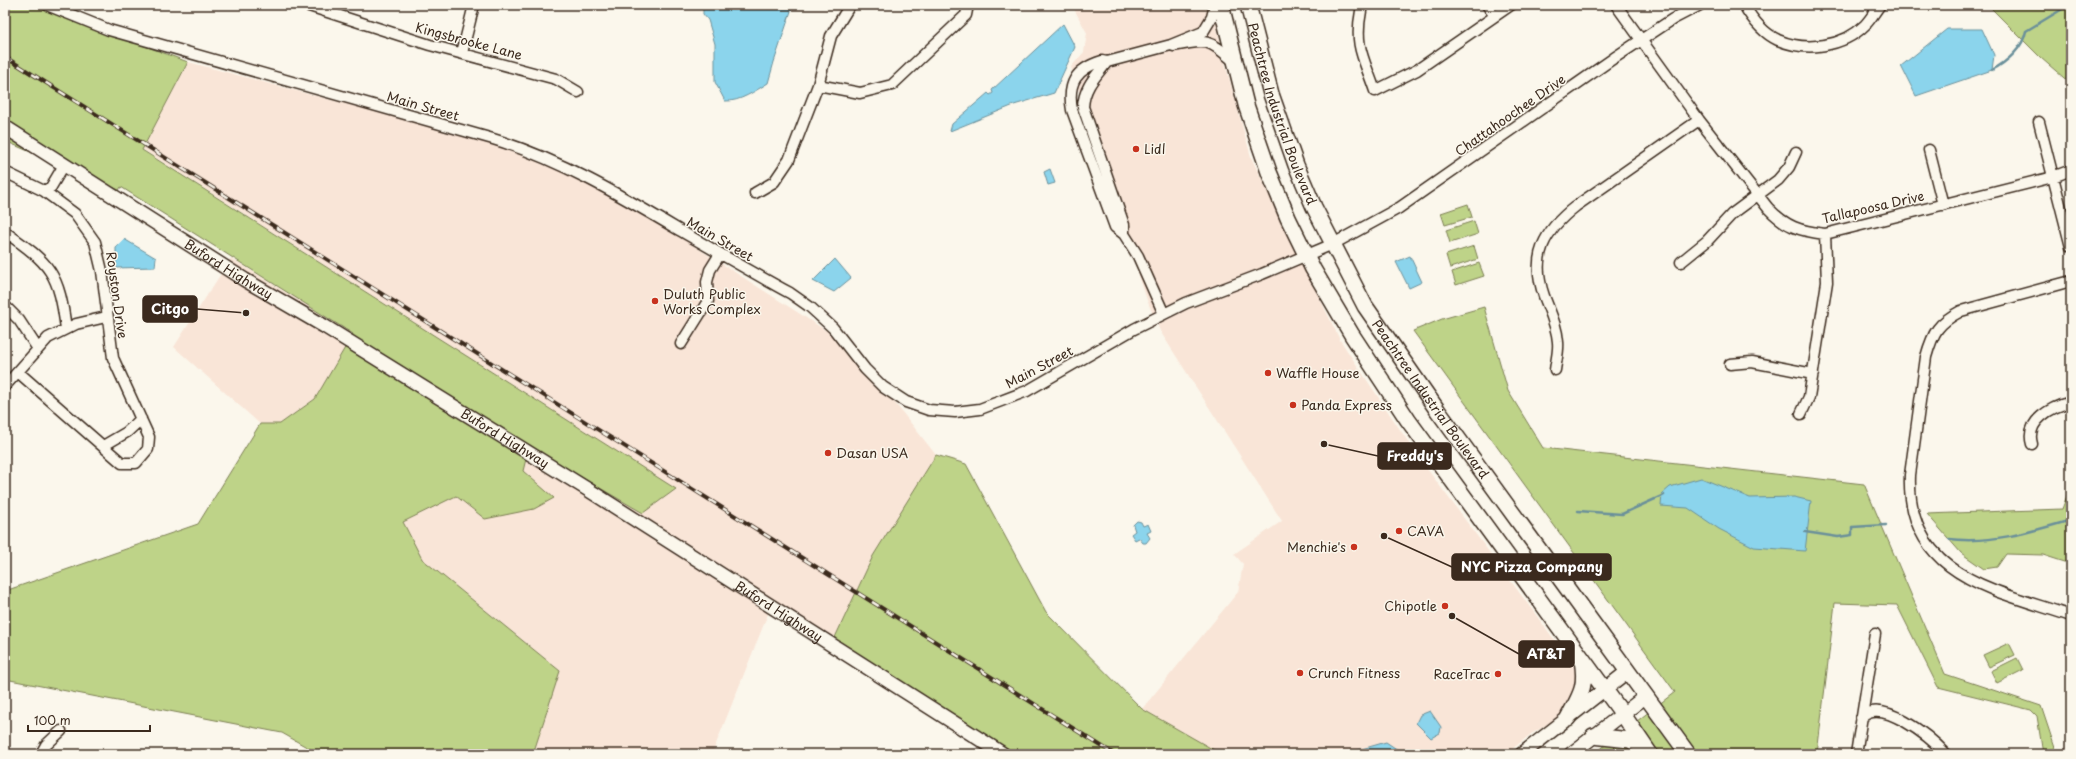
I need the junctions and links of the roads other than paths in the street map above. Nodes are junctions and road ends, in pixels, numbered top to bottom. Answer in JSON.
{"nodes":[{"id":1,"x":47,"y":5,"type":"edge"},
{"id":2,"x":306,"y":5,"type":"edge"},
{"id":3,"x":474,"y":5,"type":"edge"},
{"id":4,"x":850,"y":5,"type":"edge"},
{"id":5,"x":968,"y":5,"type":"edge"},
{"id":6,"x":1215,"y":5,"type":"edge"},
{"id":7,"x":1221,"y":5,"type":"edge"},
{"id":8,"x":1248,"y":5,"type":"edge"},
{"id":9,"x":1487,"y":5,"type":"edge"},
{"id":10,"x":1511,"y":5,"type":"edge"},
{"id":11,"x":1616,"y":5,"type":"edge"},
{"id":12,"x":1700,"y":5,"type":"edge"},
{"id":13,"x":1744,"y":5,"type":"edge"},
{"id":14,"x":1880,"y":5,"type":"edge"},
{"id":15,"x":1360,"y":10,"type":"dead end"},
{"id":16,"x":1495,"y":16,"type":"junction"},
{"id":17,"x":1642,"y":40,"type":"junction"},
{"id":18,"x":1171,"y":45,"type":"junction"},
{"id":19,"x":462,"y":54,"type":"junction"},
{"id":20,"x":1107,"y":62,"type":"junction"},
{"id":21,"x":1236,"y":63,"type":"junction"},
{"id":22,"x":818,"y":85,"type":"junction"},
{"id":23,"x":578,"y":92,"type":"dead end"},
{"id":24,"x":1700,"y":120,"type":"junction"},
{"id":25,"x":2039,"y":122,"type":"dead end"},
{"id":26,"x":5,"y":127,"type":"edge"},
{"id":27,"x":1929,"y":150,"type":"dead end"},
{"id":28,"x":1796,"y":152,"type":"dead end"},
{"id":29,"x":64,"y":165,"type":"junction"},
{"id":30,"x":2071,"y":170,"type":"edge"},
{"id":31,"x":5,"y":172,"type":"edge"},
{"id":32,"x":2053,"y":176,"type":"junction"},
{"id":33,"x":44,"y":191,"type":"junction"},
{"id":34,"x":755,"y":193,"type":"dead end"},
{"id":35,"x":1757,"y":194,"type":"junction"},
{"id":36,"x":1943,"y":205,"type":"junction"},
{"id":37,"x":5,"y":232,"type":"edge"},
{"id":38,"x":1124,"y":234,"type":"junction"},
{"id":39,"x":1825,"y":234,"type":"junction"},
{"id":40,"x":1333,"y":244,"type":"junction"},
{"id":41,"x":2071,"y":247,"type":"edge"},
{"id":42,"x":720,"y":254,"type":"junction"},
{"id":43,"x":1306,"y":255,"type":"junction"},
{"id":44,"x":1681,"y":262,"type":"dead end"},
{"id":45,"x":2071,"y":282,"type":"edge"},
{"id":46,"x":5,"y":306,"type":"edge"},
{"id":47,"x":1164,"y":314,"type":"junction"},
{"id":48,"x":106,"y":317,"type":"junction"},
{"id":49,"x":66,"y":329,"type":"junction"},
{"id":50,"x":681,"y":344,"type":"dead end"},
{"id":51,"x":38,"y":349,"type":"junction"},
{"id":52,"x":1730,"y":364,"type":"dead end"},
{"id":53,"x":1555,"y":370,"type":"dead end"},
{"id":54,"x":18,"y":372,"type":"junction"},
{"id":55,"x":1813,"y":374,"type":"junction"},
{"id":56,"x":5,"y":386,"type":"edge"},
{"id":57,"x":2071,"y":402,"type":"edge"},
{"id":58,"x":1801,"y":414,"type":"dead end"},
{"id":59,"x":141,"y":419,"type":"junction"},
{"id":60,"x":2032,"y":444,"type":"dead end"},
{"id":61,"x":103,"y":446,"type":"junction"},
{"id":62,"x":2071,"y":616,"type":"edge"},
{"id":63,"x":1875,"y":634,"type":"dead end"},
{"id":64,"x":1582,"y":659,"type":"junction"},
{"id":65,"x":1628,"y":671,"type":"junction"},
{"id":66,"x":1604,"y":690,"type":"junction"},
{"id":67,"x":1646,"y":696,"type":"junction"},
{"id":68,"x":1622,"y":713,"type":"junction"},
{"id":69,"x":1568,"y":718,"type":"junction"},
{"id":70,"x":1861,"y":718,"type":"junction"},
{"id":71,"x":61,"y":731,"type":"dead end"},
{"id":72,"x":1593,"y":736,"type":"junction"},
{"id":73,"x":1648,"y":752,"type":"edge"},
{"id":74,"x":41,"y":754,"type":"edge"},
{"id":75,"x":1003,"y":754,"type":"edge"},
{"id":76,"x":1522,"y":754,"type":"edge"},
{"id":77,"x":1571,"y":754,"type":"edge"},
{"id":78,"x":1688,"y":754,"type":"edge"},
{"id":79,"x":1856,"y":754,"type":"edge"},
{"id":80,"x":1946,"y":754,"type":"edge"}],
"edges":[{"from":1,"to":42,"type":"street","name":"Main Street"},
{"from":2,"to":19,"type":"street","name":"Kingsbrooke Lane"},
{"from":3,"to":19,"type":"street"},
{"from":4,"to":22,"type":"street"},
{"from":5,"to":22,"type":"street"},
{"from":6,"to":18,"type":"street"},
{"from":7,"to":21,"type":"highway","name":"Peachtree Industrial Boulevard"},
{"from":8,"to":40,"type":"highway","name":"Peachtree Industrial Boulevard"},
{"from":9,"to":16,"type":"street"},
{"from":10,"to":16,"type":"street"},
{"from":11,"to":17,"type":"street","name":"Tallapoosa Drive"},
{"from":12,"to":17,"type":"street","name":"Chattahoochee Drive"},
{"from":13,"to":14,"type":"street"},
{"from":15,"to":16,"type":"street"},
{"from":17,"to":24,"type":"street","name":"Tallapoosa Drive"},
{"from":17,"to":40,"type":"street","name":"Chattahoochee Drive"},
{"from":18,"to":20,"type":"street"},
{"from":18,"to":21,"type":"street"},
{"from":19,"to":23,"type":"street","name":"Kingsbrooke Lane"},
{"from":20,"to":38,"type":"street"},
{"from":20,"to":38,"type":"street"},
{"from":21,"to":43,"type":"highway","name":"Peachtree Industrial Boulevard"},
{"from":22,"to":34,"type":"street"},
{"from":24,"to":35,"type":"street","name":"Tallapoosa Drive"},
{"from":24,"to":53,"type":"street"},
{"from":25,"to":32,"type":"street"},
{"from":26,"to":29,"type":"main road","name":"Buford Highway"},
{"from":27,"to":36,"type":"street"},
{"from":28,"to":35,"type":"street"},
{"from":29,"to":33,"type":"street"},
{"from":29,"to":75,"type":"main road","name":"Buford Highway"},
{"from":30,"to":32,"type":"street","name":"Tallapoosa Drive"},
{"from":31,"to":33,"type":"street","name":"Royston Drive"},
{"from":32,"to":36,"type":"street","name":"Tallapoosa Drive"},
{"from":32,"to":41,"type":"street"},
{"from":33,"to":48,"type":"street","name":"Royston Drive"},
{"from":35,"to":39,"type":"street","name":"Tallapoosa Drive"},
{"from":35,"to":44,"type":"street"},
{"from":36,"to":39,"type":"street","name":"Tallapoosa Drive"},
{"from":37,"to":49,"type":"street"},
{"from":38,"to":47,"type":"street"},
{"from":39,"to":55,"type":"street"},
{"from":40,"to":43,"type":"street","name":"Main Street"},
{"from":40,"to":65,"type":"highway","name":"Peachtree Industrial Boulevard"},
{"from":42,"to":47,"type":"street","name":"Main Street"},
{"from":42,"to":50,"type":"street"},
{"from":43,"to":47,"type":"street","name":"Main Street"},
{"from":43,"to":64,"type":"highway","name":"Peachtree Industrial Boulevard"},
{"from":45,"to":62,"type":"street"},
{"from":46,"to":51,"type":"street"},
{"from":48,"to":49,"type":"street"},
{"from":48,"to":59,"type":"street","name":"Royston Drive"},
{"from":49,"to":51,"type":"street"},
{"from":51,"to":54,"type":"street"},
{"from":52,"to":55,"type":"street"},
{"from":54,"to":56,"type":"street"},
{"from":54,"to":61,"type":"street","name":"Royston Drive"},
{"from":55,"to":58,"type":"street"},
{"from":57,"to":60,"type":"street"},
{"from":59,"to":61,"type":"street"},
{"from":59,"to":61,"type":"street","name":"Royston Drive"},
{"from":63,"to":70,"type":"street"},
{"from":64,"to":66,"type":"highway","name":"Peachtree Industrial Boulevard"},
{"from":64,"to":69,"type":"highway"},
{"from":65,"to":66,"type":"main road"},
{"from":65,"to":67,"type":"highway","name":"Peachtree Industrial Boulevard"},
{"from":66,"to":68,"type":"highway","name":"Peachtree Industrial Boulevard"},
{"from":66,"to":69,"type":"main road"},
{"from":67,"to":68,"type":"main road"},
{"from":67,"to":78,"type":"highway","name":"Peachtree Industrial Boulevard"},
{"from":68,"to":72,"type":"main road"},
{"from":68,"to":73,"type":"highway","name":"Peachtree Industrial Boulevard"},
{"from":69,"to":76,"type":"main road"},
{"from":70,"to":79,"type":"street"},
{"from":70,"to":80,"type":"street"},
{"from":71,"to":74,"type":"street"},
{"from":72,"to":73,"type":"highway"},
{"from":72,"to":77,"type":"main road"}]}
